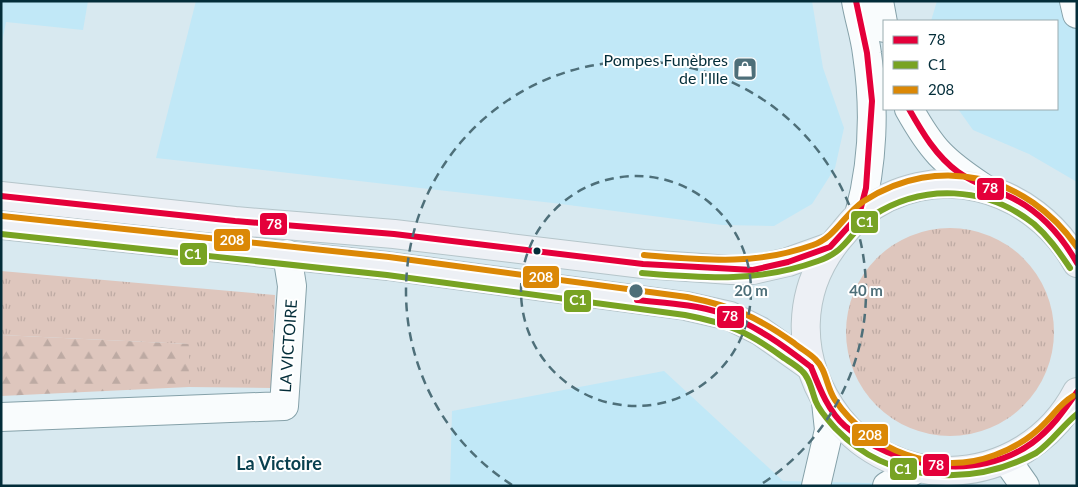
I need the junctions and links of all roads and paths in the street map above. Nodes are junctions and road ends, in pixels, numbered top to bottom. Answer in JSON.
{"nodes":[{"id":1,"x":1074,"y":1,"type":"edge"},
{"id":2,"x":879,"y":9,"type":"edge"},
{"id":3,"x":1077,"y":14,"type":"edge"},
{"id":4,"x":910,"y":110,"type":"edge"},
{"id":5,"x":982,"y":187,"type":"junction"},
{"id":6,"x":1,"y":196,"type":"edge"},
{"id":7,"x":859,"y":215,"type":"junction"},
{"id":8,"x":1,"y":225,"type":"edge"},
{"id":9,"x":830,"y":247,"type":"junction"},
{"id":10,"x":287,"y":254,"type":"junction"},
{"id":11,"x":1077,"y":263,"type":"edge"},
{"id":12,"x":811,"y":367,"type":"junction"},
{"id":13,"x":1074,"y":401,"type":"edge"},
{"id":14,"x":826,"y":402,"type":"junction"},
{"id":15,"x":1,"y":417,"type":"edge"},
{"id":16,"x":1006,"y":459,"type":"junction"},
{"id":17,"x":918,"y":468,"type":"junction"},
{"id":18,"x":816,"y":486,"type":"edge"},
{"id":19,"x":887,"y":486,"type":"edge"},
{"id":20,"x":1025,"y":486,"type":"edge"}],
"edges":[{"from":1,"to":3,"type":"street"},
{"from":2,"to":7,"type":"street"},
{"from":4,"to":5,"type":"street"},
{"from":5,"to":7,"type":"main road"},
{"from":5,"to":11,"type":"main road"},
{"from":6,"to":9,"type":"main road"},
{"from":7,"to":9,"type":"main road"},
{"from":8,"to":10,"type":"main road"},
{"from":9,"to":12,"type":"main road"},
{"from":10,"to":12,"type":"main road"},
{"from":10,"to":15,"type":"street","name":"LA VICTOIRE"},
{"from":12,"to":14,"type":"main road"},
{"from":13,"to":16,"type":"main road"},
{"from":14,"to":17,"type":"main road"},
{"from":14,"to":18,"type":"street"},
{"from":16,"to":17,"type":"main road"},
{"from":16,"to":20,"type":"street"},
{"from":17,"to":19,"type":"street"}]}
